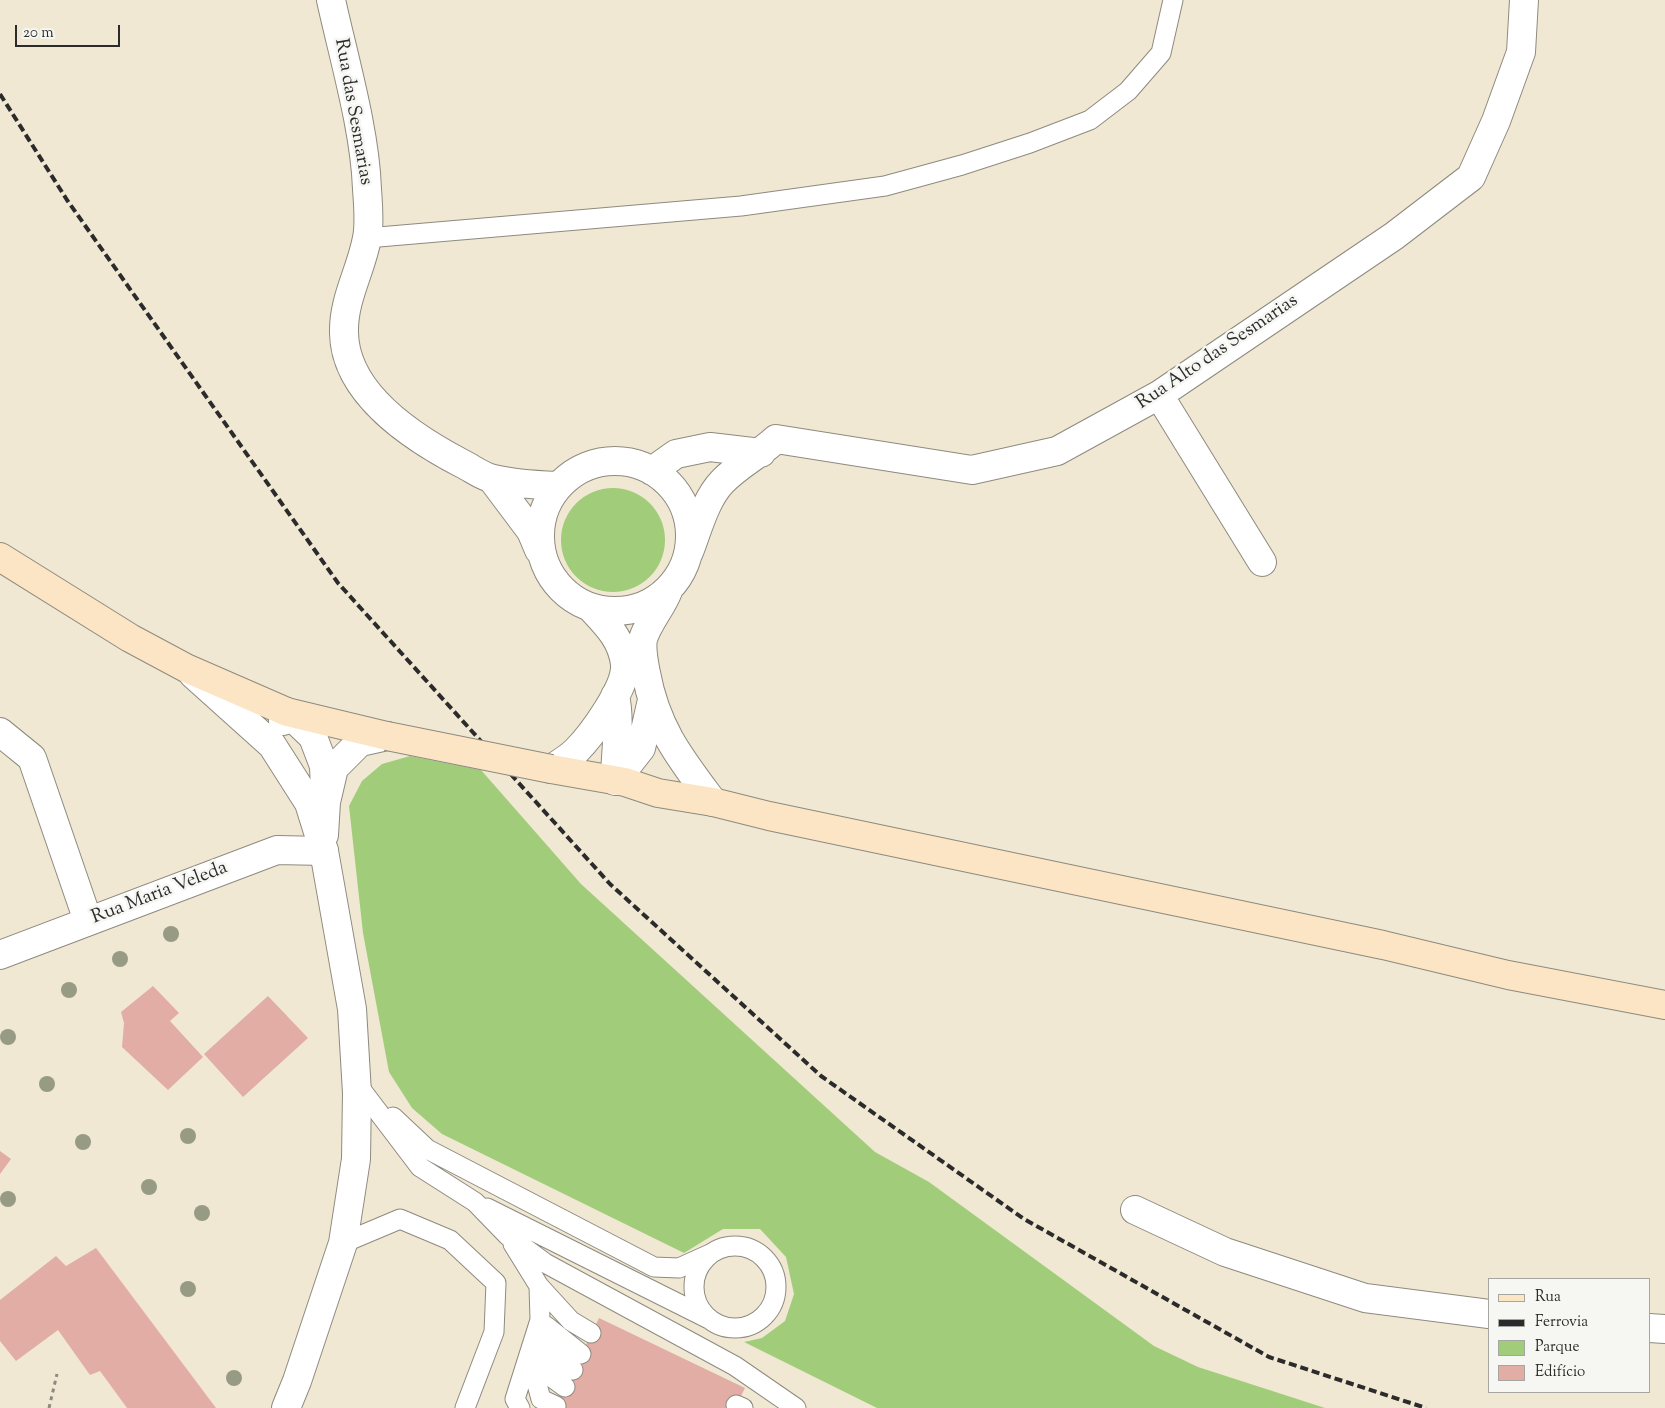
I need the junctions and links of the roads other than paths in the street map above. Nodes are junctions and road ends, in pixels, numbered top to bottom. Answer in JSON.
{"nodes":[{"id":1,"x":331,"y":0,"type":"edge"},
{"id":2,"x":1173,"y":0,"type":"edge"},
{"id":3,"x":1524,"y":0,"type":"edge"},
{"id":4,"x":367,"y":238,"type":"junction"},
{"id":5,"x":1159,"y":395,"type":"junction"},
{"id":6,"x":761,"y":453,"type":"junction"},
{"id":7,"x":652,"y":471,"type":"junction"},
{"id":8,"x":492,"y":479,"type":"junction"},
{"id":9,"x":558,"y":486,"type":"junction"},
{"id":10,"x":689,"y":552,"type":"junction"},
{"id":11,"x":0,"y":557,"type":"edge"},
{"id":12,"x":1262,"y":562,"type":"dead end"},
{"id":13,"x":548,"y":572,"type":"junction"},
{"id":14,"x":669,"y":589,"type":"junction"},
{"id":15,"x":592,"y":609,"type":"junction"},
{"id":16,"x":186,"y":668,"type":"junction"},
{"id":17,"x":615,"y":696,"type":"junction"},
{"id":18,"x":652,"y":700,"type":"junction"},
{"id":19,"x":288,"y":712,"type":"junction"},
{"id":20,"x":0,"y":732,"type":"edge"},
{"id":21,"x":387,"y":736,"type":"junction"},
{"id":22,"x":272,"y":745,"type":"junction"},
{"id":23,"x":551,"y":770,"type":"junction"},
{"id":24,"x":615,"y":781,"type":"junction"},
{"id":25,"x":326,"y":802,"type":"junction"},
{"id":26,"x":713,"y":802,"type":"junction"},
{"id":27,"x":324,"y":851,"type":"junction"},
{"id":28,"x":88,"y":921,"type":"junction"},
{"id":29,"x":0,"y":955,"type":"edge"},
{"id":30,"x":1665,"y":1005,"type":"edge"},
{"id":31,"x":357,"y":1084,"type":"junction"},
{"id":32,"x":475,"y":1202,"type":"junction"},
{"id":33,"x":1135,"y":1210,"type":"dead end"},
{"id":34,"x":507,"y":1235,"type":"junction"},
{"id":35,"x":343,"y":1243,"type":"junction"},
{"id":36,"x":710,"y":1254,"type":"junction"},
{"id":37,"x":539,"y":1286,"type":"junction"},
{"id":38,"x":1488,"y":1314,"type":"edge"},
{"id":39,"x":709,"y":1318,"type":"junction"},
{"id":40,"x":540,"y":1320,"type":"junction"},
{"id":41,"x":1650,"y":1328,"type":"edge"},
{"id":42,"x":1665,"y":1329,"type":"edge"},
{"id":43,"x":591,"y":1333,"type":"dead end"},
{"id":44,"x":531,"y":1345,"type":"junction"},
{"id":45,"x":556,"y":1406,"type":"dead end"},
{"id":46,"x":286,"y":1408,"type":"edge"},
{"id":47,"x":465,"y":1408,"type":"edge"},
{"id":48,"x":520,"y":1408,"type":"edge"},
{"id":49,"x":796,"y":1408,"type":"edge"}],
"edges":[{"from":1,"to":4,"type":"street","name":"Rua das Sesmarias"},
{"from":2,"to":4,"type":"lane"},
{"from":3,"to":5,"type":"street","name":"Rua Alto das Sesmarias"},
{"from":4,"to":8,"type":"street","name":"Rua das Sesmarias"},
{"from":5,"to":6,"type":"street","name":"Rua Alto das Sesmarias"},
{"from":5,"to":12,"type":"street"},
{"from":6,"to":7,"type":"street"},
{"from":6,"to":10,"type":"street","name":"Rua Alto das Sesmarias"},
{"from":7,"to":9,"type":"street"},
{"from":7,"to":10,"type":"street"},
{"from":8,"to":9,"type":"street","name":"Rua das Sesmarias"},
{"from":8,"to":13,"type":"street","name":"Rua das Sesmarias"},
{"from":9,"to":13,"type":"street"},
{"from":10,"to":14,"type":"street","name":"Rua Alto das Sesmarias"},
{"from":11,"to":16,"type":"main road"},
{"from":13,"to":15,"type":"street"},
{"from":14,"to":15,"type":"street"},
{"from":14,"to":18,"type":"street"},
{"from":15,"to":17,"type":"street"},
{"from":16,"to":19,"type":"main road"},
{"from":16,"to":22,"type":"street"},
{"from":17,"to":23,"type":"street"},
{"from":17,"to":24,"type":"street"},
{"from":18,"to":24,"type":"street"},
{"from":18,"to":26,"type":"street"},
{"from":19,"to":21,"type":"main road"},
{"from":19,"to":22,"type":"street"},
{"from":19,"to":25,"type":"street"},
{"from":20,"to":28,"type":"street"},
{"from":21,"to":23,"type":"main road","bridge":true},
{"from":21,"to":25,"type":"street"},
{"from":22,"to":27,"type":"street"},
{"from":23,"to":24,"type":"main road"},
{"from":24,"to":26,"type":"main road"},
{"from":25,"to":27,"type":"street"},
{"from":26,"to":30,"type":"main road"},
{"from":27,"to":28,"type":"street","name":"Rua Maria Veleda"},
{"from":27,"to":31,"type":"street"},
{"from":28,"to":29,"type":"street","name":"Rua Maria Veleda"},
{"from":31,"to":32,"type":"lane"},
{"from":31,"to":35,"type":"street"},
{"from":31,"to":36,"type":"lane"},
{"from":32,"to":34,"type":"lane"},
{"from":32,"to":39,"type":"lane"},
{"from":33,"to":38,"type":"street"},
{"from":34,"to":37,"type":"lane"},
{"from":34,"to":49,"type":"lane"},
{"from":35,"to":46,"type":"street"},
{"from":35,"to":47,"type":"lane"},
{"from":36,"to":39,"type":"lane"},
{"from":36,"to":39,"type":"lane"},
{"from":37,"to":40,"type":"lane"},
{"from":37,"to":43,"type":"lane"},
{"from":40,"to":44,"type":"lane"},
{"from":40,"to":44,"type":"lane"},
{"from":41,"to":42,"type":"street"},
{"from":44,"to":45,"type":"lane"},
{"from":44,"to":48,"type":"lane"}]}
